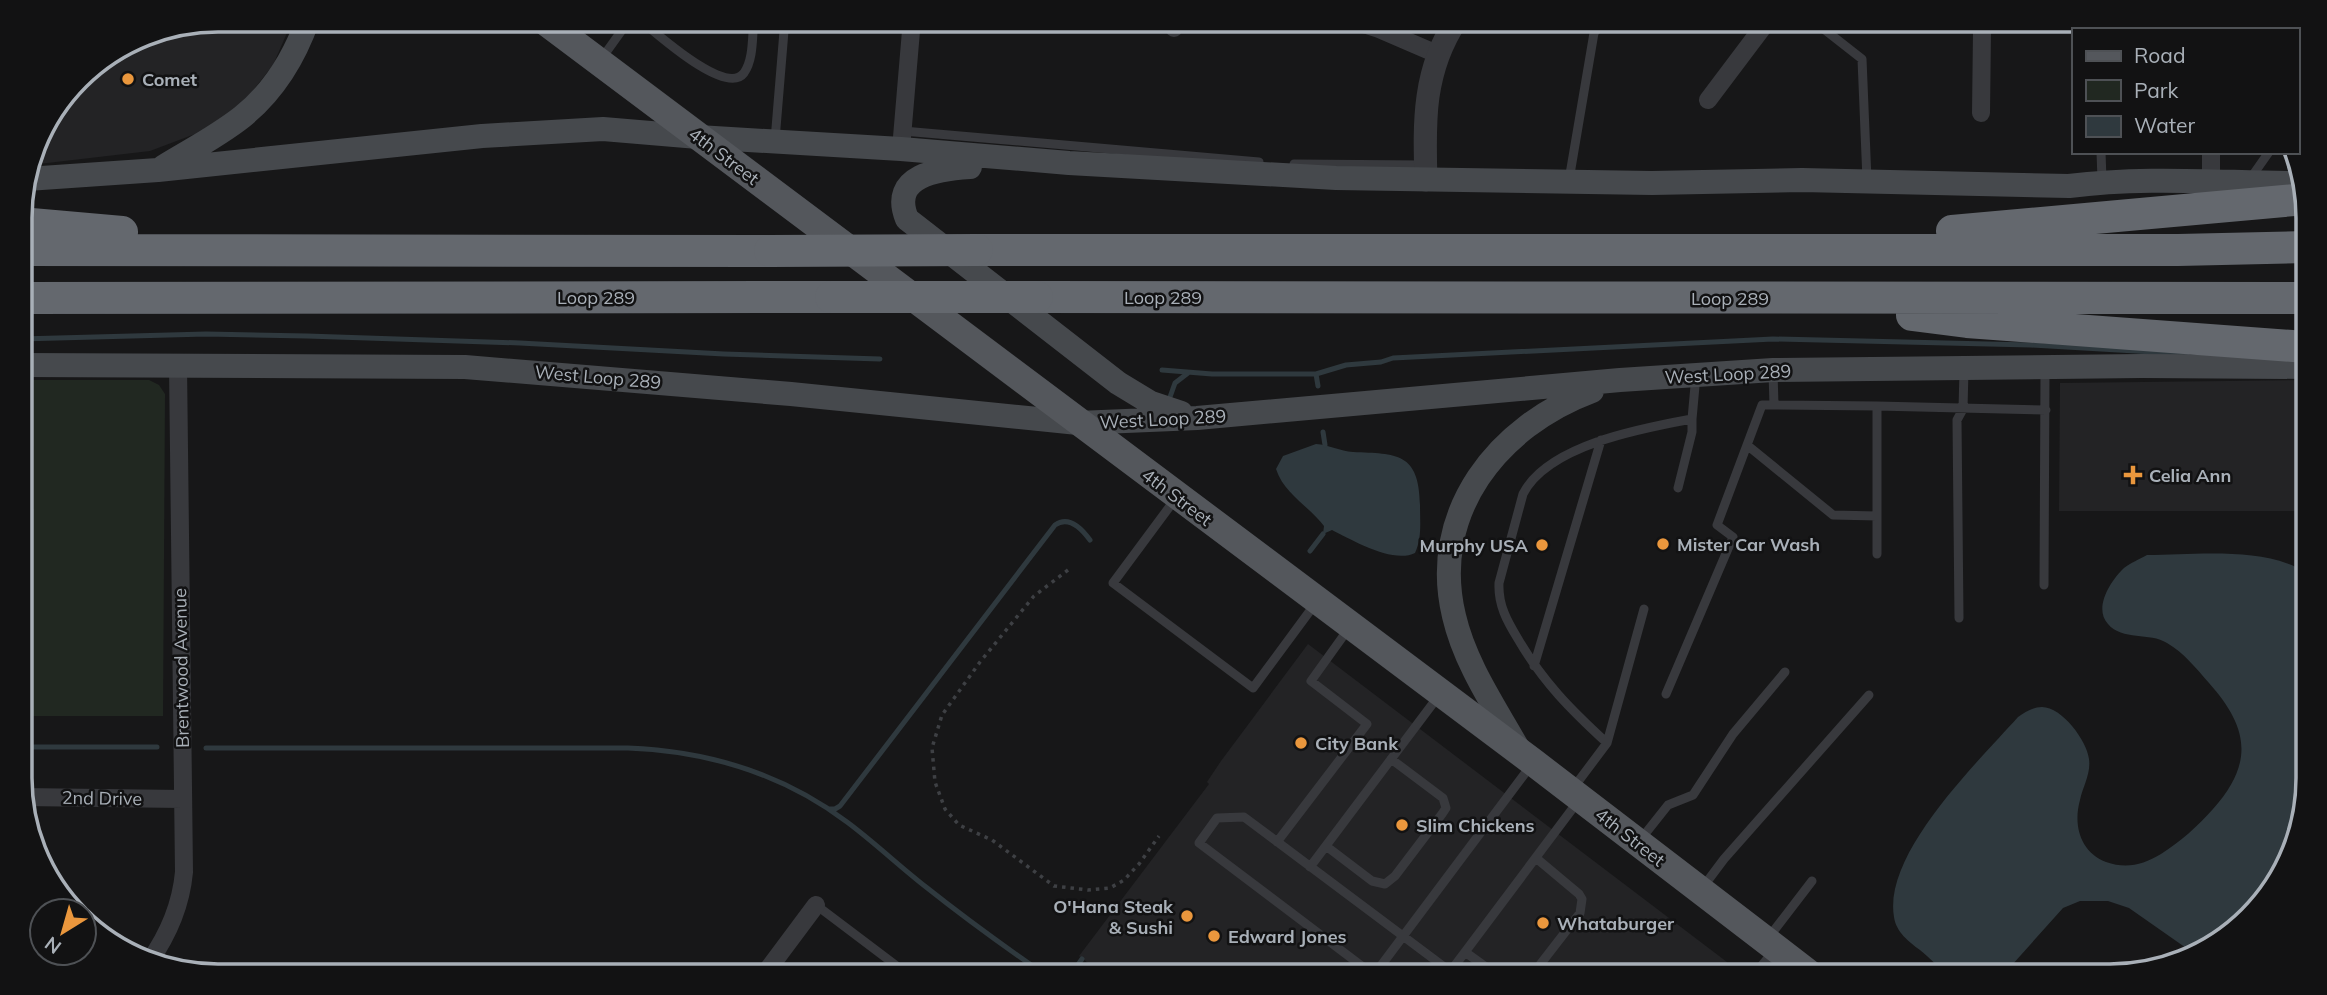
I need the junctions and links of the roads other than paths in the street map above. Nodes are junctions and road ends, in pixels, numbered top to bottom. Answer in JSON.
{"nodes":[{"id":1,"x":303,"y":32,"type":"edge"},
{"id":2,"x":559,"y":32,"type":"edge"},
{"id":3,"x":621,"y":32,"type":"edge"},
{"id":4,"x":656,"y":32,"type":"edge"},
{"id":5,"x":753,"y":32,"type":"edge"},
{"id":6,"x":784,"y":32,"type":"edge"},
{"id":7,"x":911,"y":32,"type":"edge"},
{"id":8,"x":1386,"y":32,"type":"edge"},
{"id":9,"x":1450,"y":32,"type":"edge"},
{"id":10,"x":1595,"y":32,"type":"edge"},
{"id":11,"x":1759,"y":32,"type":"edge"},
{"id":12,"x":1828,"y":32,"type":"edge"},
{"id":13,"x":1982,"y":32,"type":"edge"},
{"id":14,"x":1437,"y":54,"type":"junction"},
{"id":15,"x":599,"y":62,"type":"junction"},
{"id":16,"x":1708,"y":100,"type":"dead end"},
{"id":17,"x":1981,"y":113,"type":"dead end"},
{"id":18,"x":698,"y":137,"type":"junction"},
{"id":19,"x":902,"y":140,"type":"junction"},
{"id":20,"x":775,"y":141,"type":"junction"},
{"id":21,"x":2101,"y":154,"type":"edge"},
{"id":22,"x":2211,"y":154,"type":"edge"},
{"id":23,"x":2268,"y":154,"type":"edge"},
{"id":24,"x":1069,"y":163,"type":"junction"},
{"id":25,"x":1269,"y":163,"type":"dead end"},
{"id":26,"x":1283,"y":164,"type":"dead end"},
{"id":27,"x":158,"y":170,"type":"junction"},
{"id":28,"x":1426,"y":172,"type":"junction"},
{"id":29,"x":36,"y":177,"type":"edge"},
{"id":30,"x":2211,"y":180,"type":"junction"},
{"id":31,"x":1568,"y":181,"type":"junction"},
{"id":32,"x":2102,"y":181,"type":"junction"},
{"id":33,"x":1867,"y":182,"type":"junction"},
{"id":34,"x":2247,"y":183,"type":"junction"},
{"id":35,"x":2292,"y":183,"type":"edge"},
{"id":36,"x":2295,"y":200,"type":"edge"},
{"id":37,"x":32,"y":224,"type":"edge"},
{"id":38,"x":2296,"y":247,"type":"edge"},
{"id":39,"x":1769,"y":249,"type":"junction"},
{"id":40,"x":32,"y":250,"type":"edge"},
{"id":41,"x":297,"y":250,"type":"junction"},
{"id":42,"x":32,"y":298,"type":"edge"},
{"id":43,"x":239,"y":298,"type":"junction"},
{"id":44,"x":1670,"y":298,"type":"junction"},
{"id":45,"x":2296,"y":298,"type":"edge"},
{"id":46,"x":32,"y":316,"type":"edge"},
{"id":47,"x":2296,"y":346,"type":"edge"},
{"id":48,"x":32,"y":365,"type":"edge"},
{"id":49,"x":178,"y":365,"type":"junction"},
{"id":50,"x":2296,"y":367,"type":"edge"},
{"id":51,"x":2045,"y":368,"type":"junction"},
{"id":52,"x":1964,"y":369,"type":"junction"},
{"id":53,"x":1773,"y":370,"type":"junction"},
{"id":54,"x":1696,"y":374,"type":"junction"},
{"id":55,"x":1620,"y":380,"type":"junction"},
{"id":56,"x":1774,"y":405,"type":"junction"},
{"id":57,"x":1877,"y":406,"type":"junction"},
{"id":58,"x":1963,"y":409,"type":"junction"},
{"id":59,"x":2046,"y":410,"type":"junction"},
{"id":60,"x":1196,"y":418,"type":"junction"},
{"id":61,"x":1692,"y":419,"type":"junction"},
{"id":62,"x":1078,"y":423,"type":"junction"},
{"id":63,"x":1601,"y":440,"type":"junction"},
{"id":64,"x":1747,"y":445,"type":"junction"},
{"id":65,"x":1678,"y":488,"type":"dead end"},
{"id":66,"x":1177,"y":497,"type":"junction"},
{"id":67,"x":1877,"y":516,"type":"junction"},
{"id":68,"x":1878,"y":554,"type":"dead end"},
{"id":69,"x":2044,"y":584,"type":"dead end"},
{"id":70,"x":1317,"y":602,"type":"junction"},
{"id":71,"x":1644,"y":609,"type":"dead end"},
{"id":72,"x":1959,"y":618,"type":"dead end"},
{"id":73,"x":1350,"y":626,"type":"junction"},
{"id":74,"x":1534,"y":666,"type":"junction"},
{"id":75,"x":1786,"y":672,"type":"dead end"},
{"id":76,"x":1440,"y":694,"type":"junction"},
{"id":77,"x":1666,"y":694,"type":"dead end"},
{"id":78,"x":1869,"y":695,"type":"dead end"},
{"id":79,"x":1607,"y":743,"type":"junction"},
{"id":80,"x":1527,"y":758,"type":"junction"},
{"id":81,"x":1391,"y":759,"type":"junction"},
{"id":82,"x":1575,"y":795,"type":"junction"},
{"id":83,"x":33,"y":797,"type":"edge"},
{"id":84,"x":183,"y":799,"type":"junction"},
{"id":85,"x":1277,"y":842,"type":"junction"},
{"id":86,"x":1637,"y":843,"type":"junction"},
{"id":87,"x":1326,"y":846,"type":"junction"},
{"id":88,"x":1536,"y":859,"type":"junction"},
{"id":89,"x":1310,"y":866,"type":"junction"},
{"id":90,"x":1812,"y":881,"type":"dead end"},
{"id":91,"x":1699,"y":891,"type":"junction"},
{"id":92,"x":816,"y":905,"type":"joint"},
{"id":93,"x":1403,"y":936,"type":"junction"},
{"id":94,"x":1773,"y":947,"type":"junction"},
{"id":95,"x":155,"y":952,"type":"edge"},
{"id":96,"x":1465,"y":952,"type":"junction"},
{"id":97,"x":1360,"y":963,"type":"edge"},
{"id":98,"x":1383,"y":963,"type":"edge"},
{"id":99,"x":1438,"y":963,"type":"edge"},
{"id":100,"x":1458,"y":963,"type":"edge"},
{"id":101,"x":1481,"y":963,"type":"edge"},
{"id":102,"x":1541,"y":963,"type":"edge"},
{"id":103,"x":1767,"y":963,"type":"edge"},
{"id":104,"x":1795,"y":963,"type":"edge"},
{"id":105,"x":772,"y":964,"type":"edge"},
{"id":106,"x":894,"y":964,"type":"edge"}],
"edges":[{"from":1,"to":27,"type":"main road"},
{"from":2,"to":15,"type":"main road","name":"4th Street"},
{"from":3,"to":15,"type":"lane"},
{"from":4,"to":5,"type":"lane"},
{"from":6,"to":20,"type":"lane"},
{"from":7,"to":19,"type":"street"},
{"from":8,"to":14,"type":"street"},
{"from":9,"to":14,"type":"street"},
{"from":10,"to":31,"type":"lane"},
{"from":11,"to":16,"type":"street"},
{"from":12,"to":33,"type":"lane"},
{"from":13,"to":17,"type":"street"},
{"from":14,"to":28,"type":"street"},
{"from":15,"to":18,"type":"main road","name":"4th Street"},
{"from":18,"to":20,"type":"main road"},
{"from":18,"to":27,"type":"main road"},
{"from":18,"to":62,"type":"main road","name":"4th Street"},
{"from":19,"to":20,"type":"main road"},
{"from":19,"to":24,"type":"main road"},
{"from":19,"to":25,"type":"lane"},
{"from":21,"to":32,"type":"lane"},
{"from":22,"to":30,"type":"street"},
{"from":23,"to":34,"type":"lane"},
{"from":24,"to":28,"type":"main road"},
{"from":24,"to":60,"type":"main road"},
{"from":26,"to":28,"type":"lane"},
{"from":27,"to":29,"type":"main road"},
{"from":28,"to":31,"type":"main road"},
{"from":30,"to":32,"type":"main road"},
{"from":30,"to":34,"type":"main road"},
{"from":31,"to":33,"type":"main road"},
{"from":32,"to":33,"type":"main road"},
{"from":34,"to":35,"type":"main road"},
{"from":36,"to":39,"type":"highway"},
{"from":37,"to":41,"type":"highway"},
{"from":38,"to":39,"type":"highway"},
{"from":39,"to":41,"type":"highway","bridge":true},
{"from":40,"to":41,"type":"highway"},
{"from":42,"to":43,"type":"highway","name":"Loop 289"},
{"from":43,"to":44,"type":"highway","name":"Loop 289","bridge":true},
{"from":43,"to":46,"type":"highway"},
{"from":44,"to":45,"type":"highway","name":"Loop 289"},
{"from":44,"to":47,"type":"highway"},
{"from":48,"to":49,"type":"main road","name":"West Loop 289"},
{"from":49,"to":62,"type":"main road","name":"West Loop 289"},
{"from":49,"to":84,"type":"street","name":"Brentwood Avenue"},
{"from":50,"to":51,"type":"main road","name":"West Loop 289"},
{"from":51,"to":52,"type":"main road","name":"West Loop 289"},
{"from":51,"to":59,"type":"lane"},
{"from":52,"to":53,"type":"main road","name":"West Loop 289"},
{"from":52,"to":58,"type":"lane"},
{"from":53,"to":54,"type":"main road","name":"West Loop 289"},
{"from":53,"to":56,"type":"lane"},
{"from":54,"to":55,"type":"main road","name":"West Loop 289"},
{"from":54,"to":61,"type":"lane"},
{"from":55,"to":60,"type":"main road","name":"West Loop 289"},
{"from":55,"to":80,"type":"main road"},
{"from":56,"to":57,"type":"lane"},
{"from":56,"to":64,"type":"lane"},
{"from":57,"to":58,"type":"lane"},
{"from":57,"to":67,"type":"lane"},
{"from":58,"to":59,"type":"lane"},
{"from":58,"to":72,"type":"lane"},
{"from":59,"to":69,"type":"lane"},
{"from":60,"to":62,"type":"main road","name":"West Loop 289"},
{"from":61,"to":63,"type":"lane"},
{"from":61,"to":65,"type":"lane"},
{"from":62,"to":66,"type":"main road","name":"4th Street"},
{"from":63,"to":74,"type":"lane"},
{"from":63,"to":74,"type":"lane"},
{"from":64,"to":67,"type":"lane"},
{"from":64,"to":77,"type":"lane"},
{"from":66,"to":70,"type":"main road","name":"4th Street"},
{"from":66,"to":70,"type":"lane"},
{"from":67,"to":68,"type":"lane"},
{"from":70,"to":73,"type":"main road","name":"4th Street"},
{"from":71,"to":79,"type":"lane"},
{"from":73,"to":76,"type":"main road","name":"4th Street"},
{"from":73,"to":85,"type":"lane"},
{"from":74,"to":79,"type":"lane"},
{"from":75,"to":86,"type":"lane"},
{"from":76,"to":80,"type":"main road","name":"4th Street"},
{"from":76,"to":81,"type":"lane"},
{"from":78,"to":91,"type":"lane"},
{"from":79,"to":82,"type":"lane"},
{"from":80,"to":82,"type":"main road","name":"4th Street"},
{"from":80,"to":93,"type":"lane"},
{"from":81,"to":87,"type":"lane"},
{"from":81,"to":87,"type":"lane"},
{"from":82,"to":86,"type":"main road","name":"4th Street"},
{"from":82,"to":88,"type":"lane"},
{"from":83,"to":84,"type":"street","name":"2nd Drive"},
{"from":84,"to":95,"type":"street","name":"Brentwood Avenue"},
{"from":85,"to":89,"type":"lane"},
{"from":85,"to":97,"type":"lane"},
{"from":86,"to":91,"type":"main road","name":"4th Street"},
{"from":87,"to":89,"type":"lane"},
{"from":88,"to":96,"type":"lane"},
{"from":88,"to":102,"type":"lane"},
{"from":89,"to":93,"type":"lane"},
{"from":90,"to":94,"type":"lane"},
{"from":91,"to":94,"type":"main road","name":"4th Street"},
{"from":92,"to":105,"type":"street"},
{"from":92,"to":106,"type":"lane"},
{"from":93,"to":98,"type":"lane"},
{"from":93,"to":99,"type":"lane"},
{"from":94,"to":103,"type":"street"},
{"from":94,"to":104,"type":"main road","name":"4th Street"},
{"from":96,"to":100,"type":"lane"},
{"from":96,"to":101,"type":"lane"}]}
